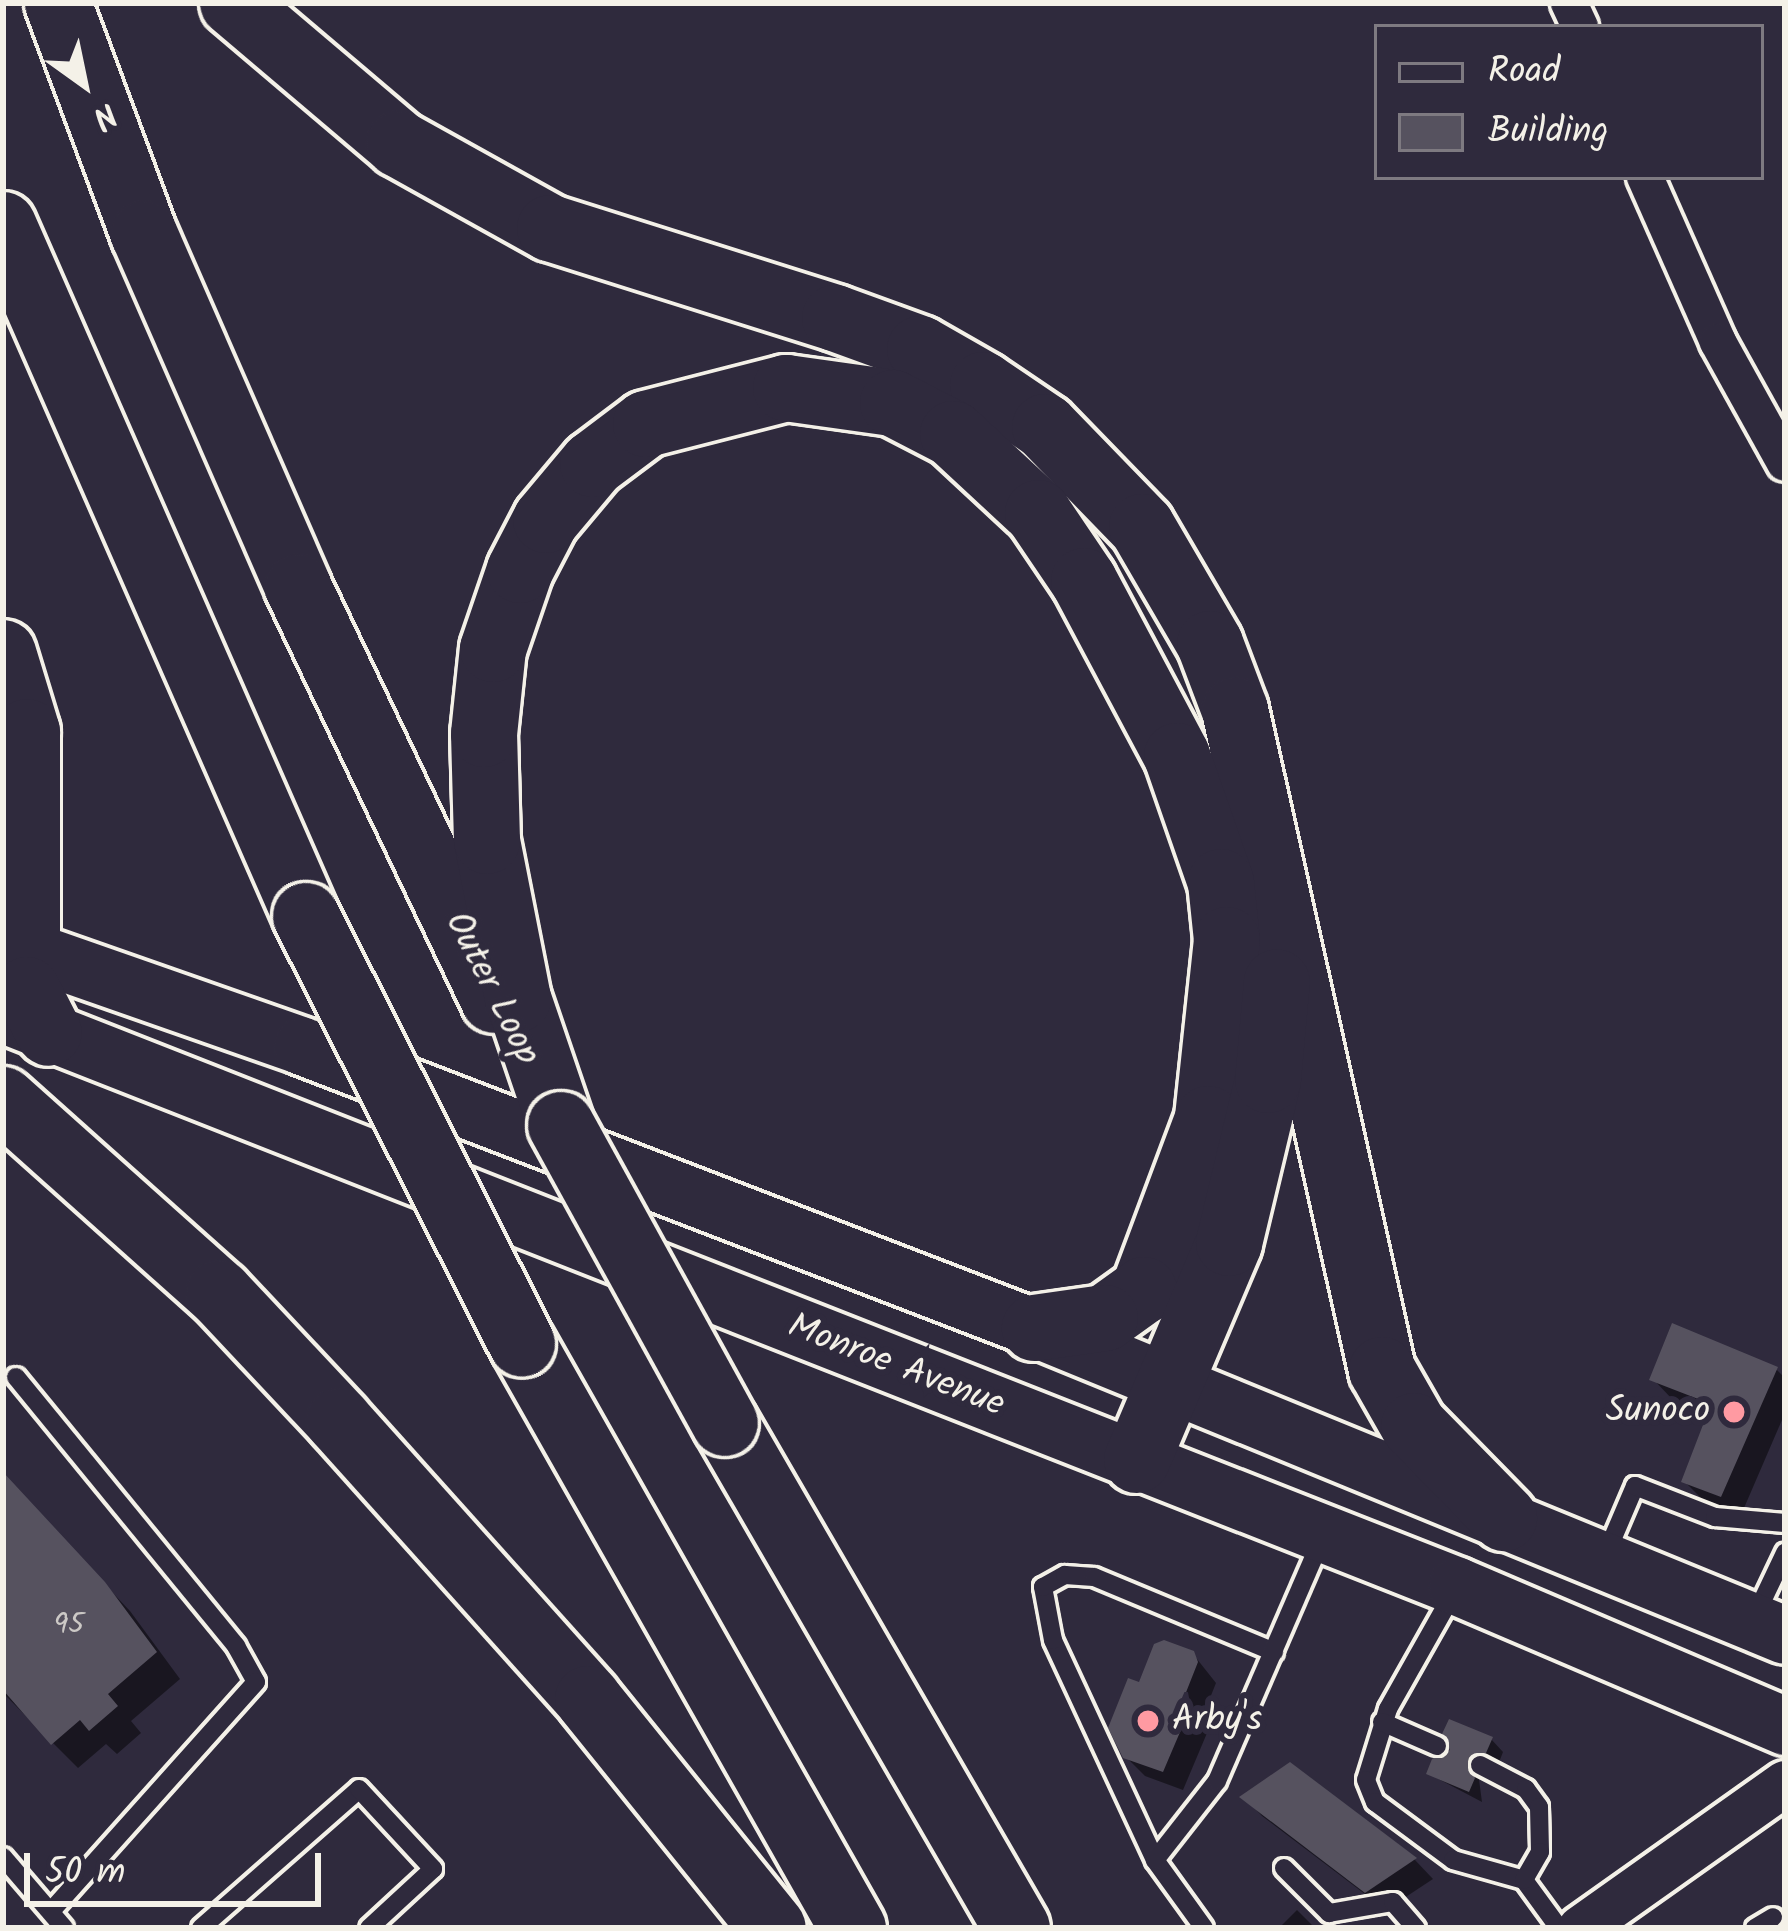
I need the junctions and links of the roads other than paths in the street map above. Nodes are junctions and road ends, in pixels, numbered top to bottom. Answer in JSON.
{"nodes":[{"id":1,"x":58,"y":3,"type":"edge"},
{"id":2,"x":233,"y":3,"type":"edge"},
{"id":3,"x":1647,"y":180,"type":"edge"},
{"id":4,"x":3,"y":225,"type":"edge"},
{"id":5,"x":1782,"y":453,"type":"edge"},
{"id":6,"x":3,"y":653,"type":"edge"},
{"id":7,"x":1283,"y":918,"type":"junction"},
{"id":8,"x":13,"y":946,"type":"edge"},
{"id":9,"x":502,"y":993,"type":"junction"},
{"id":10,"x":26,"y":1024,"type":"edge"},
{"id":11,"x":3,"y":1100,"type":"edge"},
{"id":12,"x":1036,"y":1328,"type":"junction"},
{"id":13,"x":16,"y":1377,"type":"dead end"},
{"id":14,"x":1172,"y":1382,"type":"junction"},
{"id":15,"x":1136,"y":1460,"type":"junction"},
{"id":16,"x":1504,"y":1518,"type":"junction"},
{"id":17,"x":1785,"y":1523,"type":"edge"},
{"id":18,"x":1324,"y":1534,"type":"junction"},
{"id":19,"x":1785,"y":1553,"type":"edge"},
{"id":20,"x":1604,"y":1561,"type":"junction"},
{"id":21,"x":1457,"y":1586,"type":"junction"},
{"id":22,"x":1768,"y":1629,"type":"edge"},
{"id":23,"x":1274,"y":1652,"type":"junction"},
{"id":24,"x":1382,"y":1722,"type":"junction"},
{"id":25,"x":1785,"y":1726,"type":"edge"},
{"id":26,"x":1437,"y":1746,"type":"dead end"},
{"id":27,"x":1480,"y":1765,"type":"dead end"},
{"id":28,"x":1785,"y":1783,"type":"edge"},
{"id":29,"x":3,"y":1857,"type":"edge"},
{"id":30,"x":1155,"y":1860,"type":"junction"},
{"id":31,"x":1283,"y":1868,"type":"dead end"},
{"id":32,"x":1524,"y":1880,"type":"junction"},
{"id":33,"x":52,"y":1910,"type":"junction"},
{"id":34,"x":1609,"y":1920,"type":"edge"},
{"id":35,"x":64,"y":1928,"type":"edge"},
{"id":36,"x":201,"y":1928,"type":"edge"},
{"id":37,"x":369,"y":1928,"type":"edge"},
{"id":38,"x":772,"y":1928,"type":"edge"},
{"id":39,"x":853,"y":1928,"type":"edge"},
{"id":40,"x":1017,"y":1928,"type":"edge"},
{"id":41,"x":1204,"y":1928,"type":"edge"},
{"id":42,"x":1416,"y":1928,"type":"edge"},
{"id":43,"x":1559,"y":1928,"type":"edge"}],
"edges":[{"from":1,"to":9,"type":"highway","name":"Outer Loop"},
{"from":2,"to":7,"type":"highway"},
{"from":3,"to":5,"type":"street"},
{"from":4,"to":39,"type":"highway","bridge":true},
{"from":6,"to":8,"type":"highway"},
{"from":7,"to":14,"type":"highway"},
{"from":7,"to":16,"type":"highway"},
{"from":8,"to":10,"type":"highway"},
{"from":8,"to":12,"type":"main road"},
{"from":9,"to":12,"type":"highway"},
{"from":9,"to":40,"type":"highway","bridge":true},
{"from":10,"to":15,"type":"main road","name":"Monroe Avenue"},
{"from":11,"to":38,"type":"highway"},
{"from":12,"to":14,"type":"main road"},
{"from":13,"to":33,"type":"lane"},
{"from":14,"to":15,"type":"highway"},
{"from":14,"to":16,"type":"main road"},
{"from":15,"to":18,"type":"main road","name":"Monroe Avenue"},
{"from":16,"to":20,"type":"main road"},
{"from":17,"to":20,"type":"lane"},
{"from":18,"to":21,"type":"main road","name":"Monroe Avenue"},
{"from":18,"to":23,"type":"lane"},
{"from":19,"to":22,"type":"lane"},
{"from":20,"to":22,"type":"main road"},
{"from":21,"to":24,"type":"lane"},
{"from":21,"to":25,"type":"main road","name":"Monroe Avenue"},
{"from":23,"to":30,"type":"lane"},
{"from":23,"to":30,"type":"lane"},
{"from":24,"to":26,"type":"lane"},
{"from":24,"to":32,"type":"lane"},
{"from":27,"to":32,"type":"lane"},
{"from":28,"to":34,"type":"street"},
{"from":29,"to":33,"type":"lane"},
{"from":30,"to":41,"type":"lane"},
{"from":31,"to":42,"type":"lane"},
{"from":32,"to":43,"type":"lane"},
{"from":33,"to":35,"type":"lane"},
{"from":36,"to":37,"type":"lane"}]}
